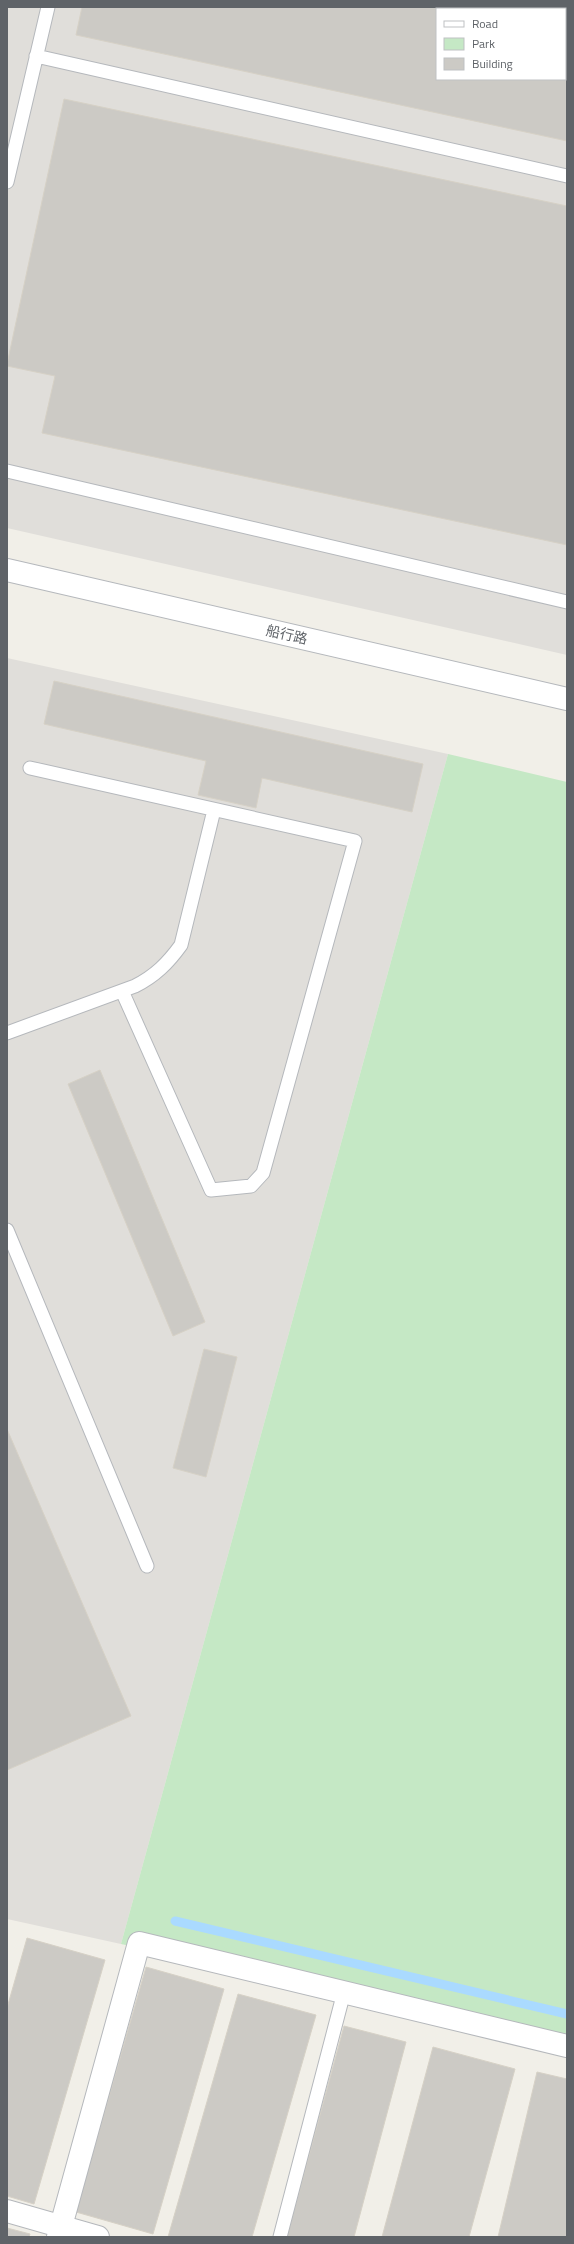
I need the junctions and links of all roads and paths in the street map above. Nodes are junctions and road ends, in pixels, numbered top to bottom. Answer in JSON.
{"nodes":[{"id":1,"x":48,"y":7,"type":"edge"},
{"id":2,"x":36,"y":56,"type":"junction"},
{"id":3,"x":567,"y":176,"type":"edge"},
{"id":4,"x":7,"y":182,"type":"edge"},
{"id":5,"x":7,"y":471,"type":"edge"},
{"id":6,"x":7,"y":570,"type":"edge"},
{"id":7,"x":567,"y":602,"type":"edge"},
{"id":8,"x":567,"y":699,"type":"edge"},
{"id":9,"x":30,"y":768,"type":"dead end"},
{"id":10,"x":214,"y":810,"type":"junction"},
{"id":11,"x":122,"y":991,"type":"junction"},
{"id":12,"x":7,"y":1033,"type":"edge"},
{"id":13,"x":7,"y":1230,"type":"edge"},
{"id":14,"x":147,"y":1566,"type":"dead end"},
{"id":15,"x":344,"y":1992,"type":"junction"},
{"id":16,"x":567,"y":2046,"type":"edge"},
{"id":17,"x":7,"y":2211,"type":"edge"},
{"id":18,"x":60,"y":2232,"type":"edge"},
{"id":19,"x":98,"y":2237,"type":"edge"},
{"id":20,"x":280,"y":2237,"type":"edge"}],
"edges":[{"from":1,"to":2,"type":"lane"},
{"from":2,"to":3,"type":"lane"},
{"from":2,"to":4,"type":"lane"},
{"from":5,"to":7,"type":"lane"},
{"from":6,"to":8,"type":"street","name":"船行路"},
{"from":9,"to":10,"type":"lane"},
{"from":10,"to":11,"type":"lane"},
{"from":10,"to":11,"type":"lane"},
{"from":11,"to":12,"type":"lane"},
{"from":13,"to":14,"type":"lane"},
{"from":15,"to":16,"type":"street"},
{"from":15,"to":18,"type":"street"},
{"from":15,"to":20,"type":"lane"},
{"from":17,"to":18,"type":"street"},
{"from":18,"to":19,"type":"street"}]}
